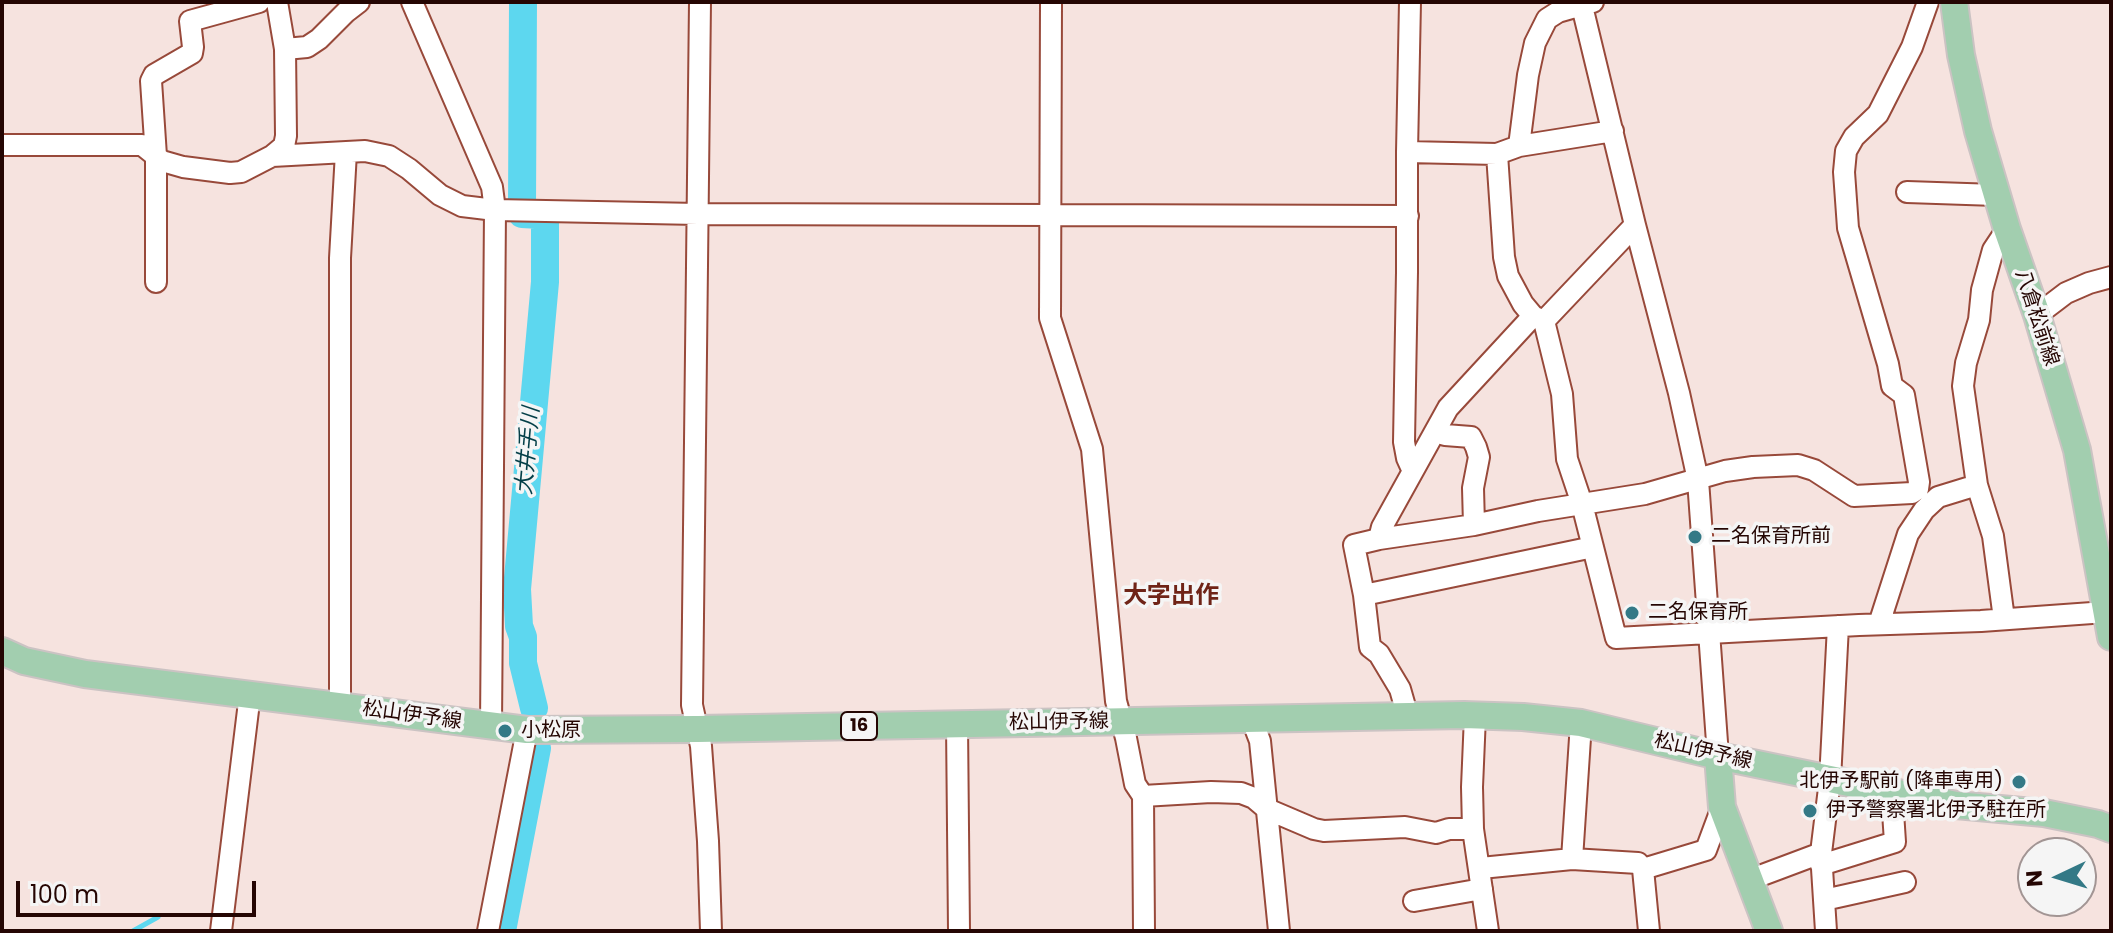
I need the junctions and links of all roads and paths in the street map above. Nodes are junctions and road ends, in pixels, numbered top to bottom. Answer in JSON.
{"nodes":[{"id":1,"x":259,"y":2,"type":"edge"},
{"id":2,"x":277,"y":2,"type":"edge"},
{"id":3,"x":359,"y":2,"type":"edge"},
{"id":4,"x":412,"y":2,"type":"edge"},
{"id":5,"x":700,"y":2,"type":"edge"},
{"id":6,"x":1051,"y":2,"type":"edge"},
{"id":7,"x":1410,"y":2,"type":"edge"},
{"id":8,"x":1928,"y":2,"type":"edge"},
{"id":9,"x":1954,"y":2,"type":"edge"},
{"id":10,"x":1586,"y":3,"type":"edge"},
{"id":11,"x":285,"y":49,"type":"junction"},
{"id":12,"x":1613,"y":131,"type":"junction"},
{"id":13,"x":2,"y":145,"type":"edge"},
{"id":14,"x":1519,"y":146,"type":"junction"},
{"id":15,"x":346,"y":152,"type":"junction"},
{"id":16,"x":1407,"y":152,"type":"junction"},
{"id":17,"x":1497,"y":154,"type":"junction"},
{"id":18,"x":156,"y":156,"type":"junction"},
{"id":19,"x":272,"y":156,"type":"junction"},
{"id":20,"x":1907,"y":192,"type":"dead end"},
{"id":21,"x":1996,"y":195,"type":"junction"},
{"id":22,"x":495,"y":210,"type":"junction"},
{"id":23,"x":698,"y":214,"type":"junction"},
{"id":24,"x":1049,"y":214,"type":"junction"},
{"id":25,"x":1408,"y":216,"type":"junction"},
{"id":26,"x":1635,"y":225,"type":"junction"},
{"id":27,"x":2007,"y":229,"type":"junction"},
{"id":28,"x":2111,"y":277,"type":"edge"},
{"id":29,"x":156,"y":282,"type":"dead end"},
{"id":30,"x":2037,"y":315,"type":"junction"},
{"id":31,"x":1538,"y":318,"type":"junction"},
{"id":32,"x":1435,"y":432,"type":"junction"},
{"id":33,"x":1412,"y":469,"type":"junction"},
{"id":34,"x":1698,"y":480,"type":"junction"},
{"id":35,"x":1977,"y":485,"type":"junction"},
{"id":36,"x":1918,"y":489,"type":"junction"},
{"id":37,"x":1938,"y":497,"type":"junction"},
{"id":38,"x":1582,"y":504,"type":"junction"},
{"id":39,"x":1474,"y":525,"type":"junction"},
{"id":40,"x":1379,"y":539,"type":"junction"},
{"id":41,"x":1593,"y":547,"type":"junction"},
{"id":42,"x":1364,"y":595,"type":"junction"},
{"id":43,"x":2004,"y":619,"type":"junction"},
{"id":44,"x":2109,"y":619,"type":"edge"},
{"id":45,"x":1879,"y":624,"type":"junction"},
{"id":46,"x":1838,"y":626,"type":"junction"},
{"id":47,"x":1710,"y":633,"type":"junction"},
{"id":48,"x":2,"y":651,"type":"edge"},
{"id":49,"x":250,"y":694,"type":"junction"},
{"id":50,"x":340,"y":706,"type":"junction"},
{"id":51,"x":1475,"y":716,"type":"junction"},
{"id":52,"x":1408,"y":717,"type":"junction"},
{"id":53,"x":1252,"y":720,"type":"junction"},
{"id":54,"x":1121,"y":722,"type":"junction"},
{"id":55,"x":1581,"y":723,"type":"junction"},
{"id":56,"x":957,"y":724,"type":"junction"},
{"id":57,"x":491,"y":726,"type":"junction"},
{"id":58,"x":698,"y":729,"type":"junction"},
{"id":59,"x":527,"y":730,"type":"junction"},
{"id":60,"x":1718,"y":756,"type":"junction"},
{"id":61,"x":1830,"y":780,"type":"junction"},
{"id":62,"x":1899,"y":793,"type":"junction"},
{"id":63,"x":1143,"y":796,"type":"junction"},
{"id":64,"x":1722,"y":807,"type":"junction"},
{"id":65,"x":1267,"y":809,"type":"junction"},
{"id":66,"x":1473,"y":829,"type":"junction"},
{"id":67,"x":2111,"y":829,"type":"edge"},
{"id":68,"x":1572,"y":859,"type":"junction"},
{"id":69,"x":1821,"y":859,"type":"junction"},
{"id":70,"x":1643,"y":869,"type":"junction"},
{"id":71,"x":1481,"y":879,"type":"junction"},
{"id":72,"x":1749,"y":880,"type":"junction"},
{"id":73,"x":1905,"y":882,"type":"dead end"},
{"id":74,"x":1824,"y":900,"type":"junction"},
{"id":75,"x":1414,"y":901,"type":"dead end"},
{"id":76,"x":221,"y":931,"type":"edge"},
{"id":77,"x":488,"y":931,"type":"edge"},
{"id":78,"x":711,"y":931,"type":"edge"},
{"id":79,"x":959,"y":931,"type":"edge"},
{"id":80,"x":1144,"y":931,"type":"edge"},
{"id":81,"x":1279,"y":931,"type":"edge"},
{"id":82,"x":1488,"y":931,"type":"edge"},
{"id":83,"x":1649,"y":931,"type":"edge"},
{"id":84,"x":1769,"y":931,"type":"edge"},
{"id":85,"x":1826,"y":931,"type":"edge"}],
"edges":[{"from":1,"to":18,"type":"street"},
{"from":2,"to":11,"type":"street"},
{"from":3,"to":11,"type":"street"},
{"from":4,"to":22,"type":"street"},
{"from":5,"to":23,"type":"street"},
{"from":6,"to":24,"type":"street"},
{"from":7,"to":16,"type":"street"},
{"from":8,"to":36,"type":"street"},
{"from":9,"to":21,"type":"main road","name":"八倉松前線"},
{"from":10,"to":12,"type":"street"},
{"from":10,"to":14,"type":"street"},
{"from":11,"to":19,"type":"street"},
{"from":12,"to":14,"type":"street"},
{"from":12,"to":26,"type":"street"},
{"from":13,"to":18,"type":"street"},
{"from":14,"to":17,"type":"street"},
{"from":15,"to":19,"type":"street"},
{"from":15,"to":22,"type":"street"},
{"from":15,"to":50,"type":"street"},
{"from":16,"to":17,"type":"street"},
{"from":16,"to":25,"type":"street"},
{"from":17,"to":31,"type":"street"},
{"from":18,"to":19,"type":"street"},
{"from":18,"to":29,"type":"street"},
{"from":20,"to":21,"type":"street"},
{"from":21,"to":27,"type":"main road","name":"八倉松前線"},
{"from":22,"to":23,"type":"street"},
{"from":22,"to":57,"type":"street"},
{"from":23,"to":24,"type":"street"},
{"from":23,"to":58,"type":"street"},
{"from":24,"to":25,"type":"street"},
{"from":24,"to":54,"type":"street"},
{"from":25,"to":33,"type":"street"},
{"from":26,"to":31,"type":"street"},
{"from":26,"to":34,"type":"street"},
{"from":27,"to":30,"type":"main road","name":"八倉松前線"},
{"from":27,"to":35,"type":"street"},
{"from":28,"to":30,"type":"street"},
{"from":30,"to":44,"type":"main road","name":"八倉松前線"},
{"from":31,"to":32,"type":"street"},
{"from":31,"to":38,"type":"street"},
{"from":32,"to":33,"type":"street"},
{"from":32,"to":39,"type":"street"},
{"from":33,"to":40,"type":"street"},
{"from":34,"to":36,"type":"street"},
{"from":34,"to":38,"type":"street"},
{"from":34,"to":47,"type":"street"},
{"from":35,"to":37,"type":"street"},
{"from":35,"to":43,"type":"street"},
{"from":36,"to":37,"type":"street"},
{"from":37,"to":45,"type":"street"},
{"from":38,"to":39,"type":"street"},
{"from":38,"to":41,"type":"street"},
{"from":39,"to":40,"type":"street"},
{"from":40,"to":42,"type":"street"},
{"from":41,"to":42,"type":"street"},
{"from":41,"to":47,"type":"street"},
{"from":42,"to":52,"type":"street"},
{"from":43,"to":44,"type":"street"},
{"from":43,"to":45,"type":"street"},
{"from":45,"to":46,"type":"street"},
{"from":46,"to":47,"type":"street"},
{"from":46,"to":61,"type":"street"},
{"from":47,"to":60,"type":"street"},
{"from":48,"to":49,"type":"main road","name":"松山伊予線","number":"16"},
{"from":49,"to":50,"type":"main road","name":"松山伊予線","number":"16"},
{"from":49,"to":76,"type":"street"},
{"from":50,"to":57,"type":"main road","name":"松山伊予線","number":"16"},
{"from":51,"to":52,"type":"main road","name":"松山伊予線","number":"16"},
{"from":51,"to":55,"type":"main road","name":"松山伊予線","number":"16"},
{"from":51,"to":66,"type":"street"},
{"from":52,"to":53,"type":"main road","name":"松山伊予線","number":"16"},
{"from":53,"to":54,"type":"main road","name":"松山伊予線","number":"16"},
{"from":53,"to":65,"type":"street"},
{"from":54,"to":56,"type":"main road","name":"松山伊予線","number":"16"},
{"from":54,"to":63,"type":"street"},
{"from":55,"to":60,"type":"main road","name":"松山伊予線","number":"16"},
{"from":55,"to":68,"type":"street"},
{"from":56,"to":58,"type":"main road","name":"松山伊予線","number":"16"},
{"from":56,"to":79,"type":"street"},
{"from":57,"to":59,"type":"main road","name":"松山伊予線","number":"16"},
{"from":58,"to":59,"type":"main road","name":"松山伊予線","number":"16"},
{"from":58,"to":78,"type":"street"},
{"from":59,"to":77,"type":"street"},
{"from":60,"to":61,"type":"main road","name":"松山伊予線","number":"16"},
{"from":60,"to":64,"type":"main road"},
{"from":61,"to":62,"type":"main road","name":"松山伊予線","number":"16"},
{"from":61,"to":69,"type":"street"},
{"from":62,"to":67,"type":"main road","name":"松山伊予線","number":"16"},
{"from":62,"to":69,"type":"street"},
{"from":63,"to":65,"type":"street"},
{"from":63,"to":80,"type":"street"},
{"from":64,"to":70,"type":"street"},
{"from":64,"to":72,"type":"main road"},
{"from":65,"to":66,"type":"street"},
{"from":65,"to":81,"type":"street"},
{"from":66,"to":71,"type":"street"},
{"from":68,"to":70,"type":"street"},
{"from":68,"to":71,"type":"street"},
{"from":69,"to":72,"type":"street"},
{"from":69,"to":74,"type":"street"},
{"from":70,"to":83,"type":"street"},
{"from":71,"to":75,"type":"street"},
{"from":71,"to":82,"type":"street"},
{"from":72,"to":84,"type":"main road"},
{"from":73,"to":74,"type":"street"},
{"from":74,"to":85,"type":"street"}]}
